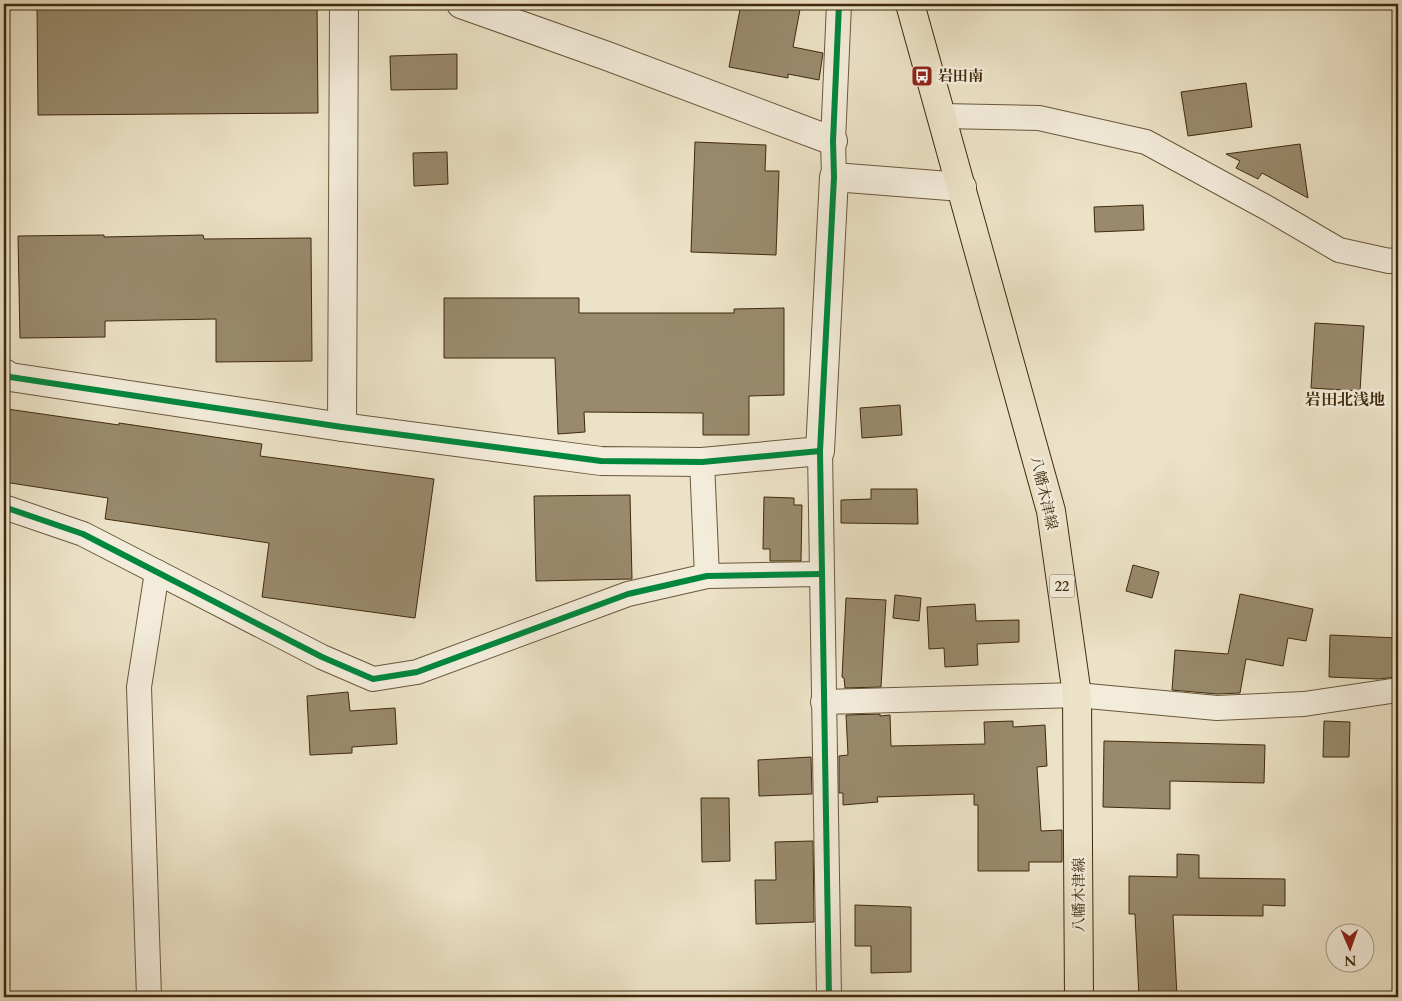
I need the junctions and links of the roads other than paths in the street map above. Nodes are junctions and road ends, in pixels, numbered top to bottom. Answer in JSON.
{"nodes":[{"id":1,"x":344,"y":4,"type":"edge"},
{"id":2,"x":461,"y":4,"type":"edge"},
{"id":3,"x":839,"y":4,"type":"edge"},
{"id":4,"x":910,"y":4,"type":"edge"},
{"id":5,"x":941,"y":116,"type":"junction"},
{"id":6,"x":833,"y":141,"type":"junction"},
{"id":7,"x":834,"y":177,"type":"junction"},
{"id":8,"x":962,"y":187,"type":"junction"},
{"id":9,"x":1398,"y":260,"type":"edge"},
{"id":10,"x":4,"y":373,"type":"edge"},
{"id":11,"x":342,"y":427,"type":"junction"},
{"id":12,"x":820,"y":451,"type":"junction"},
{"id":13,"x":702,"y":462,"type":"junction"},
{"id":14,"x":4,"y":507,"type":"edge"},
{"id":15,"x":157,"y":572,"type":"junction"},
{"id":16,"x":821,"y":574,"type":"junction"},
{"id":17,"x":707,"y":576,"type":"junction"},
{"id":18,"x":1398,"y":690,"type":"edge"},
{"id":19,"x":1077,"y":695,"type":"junction"},
{"id":20,"x":823,"y":702,"type":"junction"},
{"id":21,"x":149,"y":997,"type":"edge"},
{"id":22,"x":829,"y":997,"type":"edge"},
{"id":23,"x":1079,"y":997,"type":"edge"}],
"edges":[{"from":1,"to":11,"type":"street"},
{"from":2,"to":6,"type":"street"},
{"from":3,"to":6,"type":"street"},
{"from":4,"to":5,"type":"main road","name":"八幡木津線","number":"22"},
{"from":5,"to":8,"type":"main road","name":"八幡木津線","number":"22"},
{"from":5,"to":9,"type":"street"},
{"from":6,"to":7,"type":"street"},
{"from":7,"to":8,"type":"street"},
{"from":7,"to":12,"type":"street"},
{"from":8,"to":19,"type":"main road","name":"八幡木津線","number":"22"},
{"from":10,"to":11,"type":"street"},
{"from":11,"to":13,"type":"street"},
{"from":12,"to":13,"type":"street"},
{"from":12,"to":16,"type":"street"},
{"from":13,"to":17,"type":"street"},
{"from":14,"to":15,"type":"street"},
{"from":15,"to":17,"type":"street"},
{"from":15,"to":21,"type":"street"},
{"from":16,"to":17,"type":"street"},
{"from":16,"to":20,"type":"street"},
{"from":18,"to":19,"type":"street"},
{"from":19,"to":20,"type":"street"},
{"from":19,"to":23,"type":"main road","name":"八幡木津線","number":"22"},
{"from":20,"to":22,"type":"street"}]}
